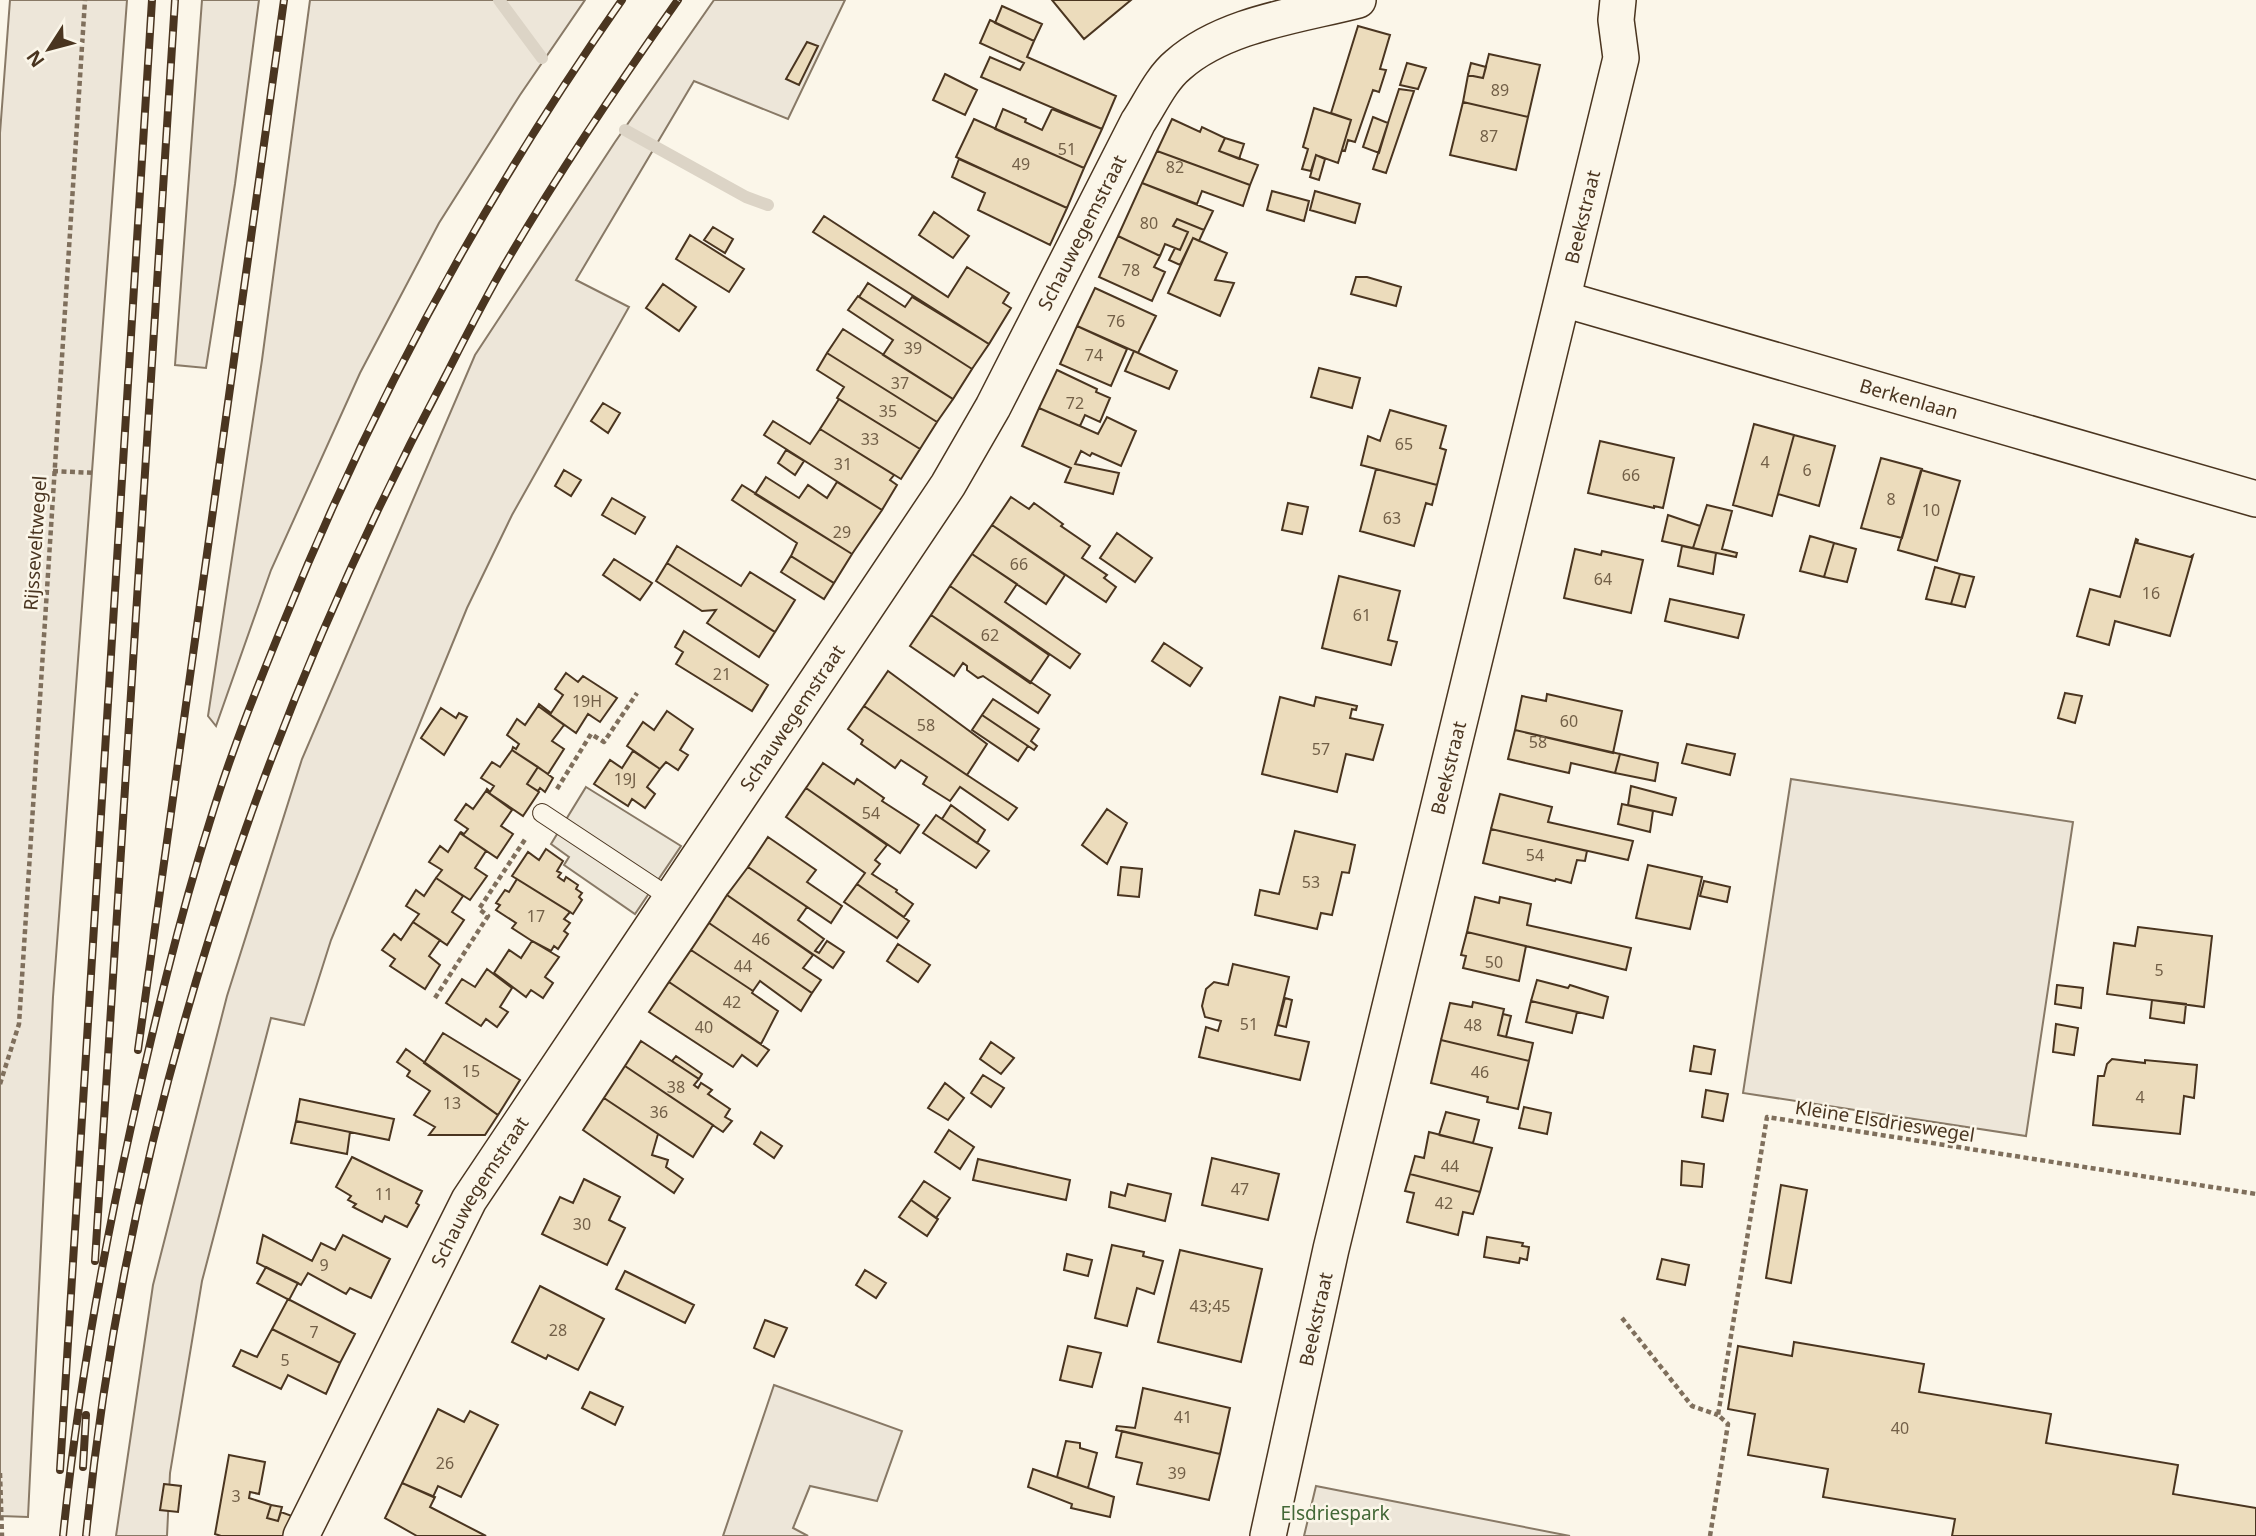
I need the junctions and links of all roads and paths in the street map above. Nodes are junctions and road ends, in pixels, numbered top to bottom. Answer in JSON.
{"nodes":[{"id":1,"x":85,"y":0,"type":"edge"},
{"id":2,"x":1358,"y":0,"type":"edge"},
{"id":3,"x":1618,"y":0,"type":"edge"},
{"id":4,"x":1563,"y":299,"type":"junction"},
{"id":5,"x":53,"y":471,"type":"junction"},
{"id":6,"x":95,"y":473,"type":"dead end"},
{"id":7,"x":2256,"y":499,"type":"edge"},
{"id":8,"x":542,"y":813,"type":"dead end"},
{"id":9,"x":670,"y":897,"type":"junction"},
{"id":10,"x":0,"y":1084,"type":"edge"},
{"id":11,"x":2256,"y":1195,"type":"edge"},
{"id":12,"x":1622,"y":1318,"type":"dead end"},
{"id":13,"x":1718,"y":1415,"type":"junction"},
{"id":14,"x":0,"y":1473,"type":"edge"},
{"id":15,"x":2,"y":1536,"type":"edge"},
{"id":16,"x":301,"y":1536,"type":"edge"},
{"id":17,"x":1268,"y":1536,"type":"edge"},
{"id":18,"x":1710,"y":1536,"type":"edge"}],
"edges":[{"from":1,"to":5,"type":"path","name":"Rijsseveltwegel"},
{"from":2,"to":9,"type":"street","name":"Schauwegemstraat"},
{"from":3,"to":4,"type":"street","name":"Beekstraat"},
{"from":4,"to":7,"type":"street","name":"Berkenlaan"},
{"from":4,"to":17,"type":"street","name":"Beekstraat"},
{"from":5,"to":6,"type":"path"},
{"from":5,"to":10,"type":"path","name":"Rijsseveltwegel"},
{"from":8,"to":9,"type":"lane"},
{"from":9,"to":16,"type":"street","name":"Schauwegemstraat"},
{"from":11,"to":13,"type":"path","name":"Kleine Elsdrieswegel"},
{"from":12,"to":13,"type":"path"},
{"from":13,"to":18,"type":"path","name":"Kleine Elsdrieswegel"},
{"from":14,"to":15,"type":"path"}]}
